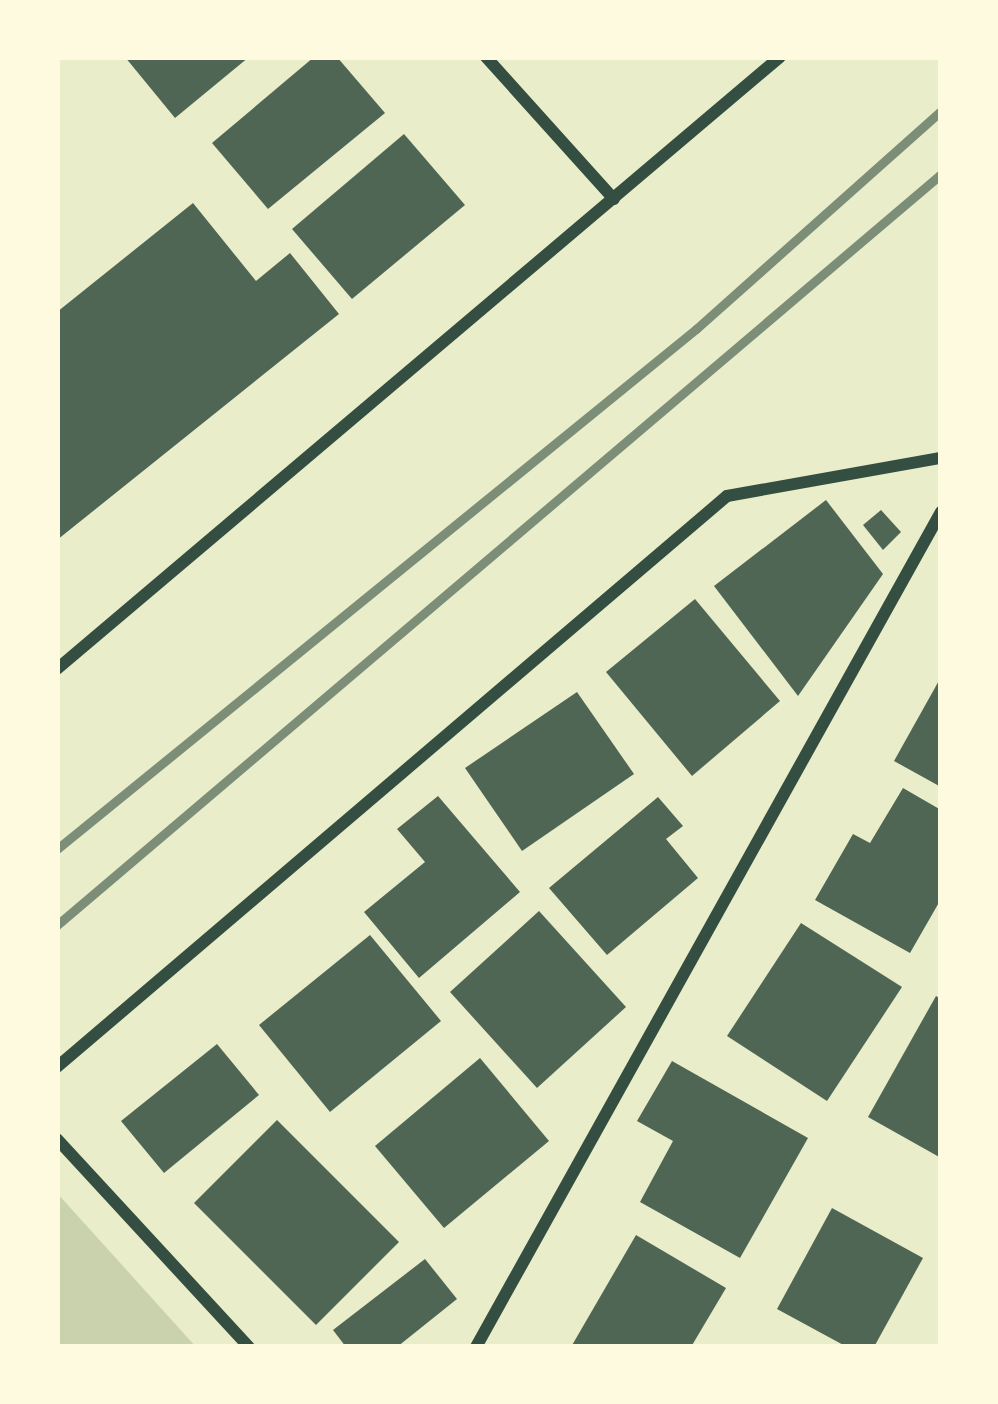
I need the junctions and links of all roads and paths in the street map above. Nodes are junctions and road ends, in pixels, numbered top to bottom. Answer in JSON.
{"nodes":[{"id":1,"x":486,"y":57,"type":"edge"},
{"id":2,"x":780,"y":57,"type":"edge"},
{"id":3,"x":614,"y":200,"type":"junction"},
{"id":4,"x":941,"y":458,"type":"edge"},
{"id":5,"x":941,"y":512,"type":"edge"},
{"id":6,"x":57,"y":669,"type":"edge"},
{"id":7,"x":57,"y":1067,"type":"edge"},
{"id":8,"x":57,"y":1138,"type":"edge"},
{"id":9,"x":249,"y":1347,"type":"edge"},
{"id":10,"x":476,"y":1347,"type":"edge"}],
"edges":[{"from":1,"to":3,"type":"street"},
{"from":2,"to":3,"type":"street"},
{"from":3,"to":6,"type":"street"},
{"from":4,"to":7,"type":"street"},
{"from":5,"to":10,"type":"street"},
{"from":8,"to":9,"type":"street"}]}
